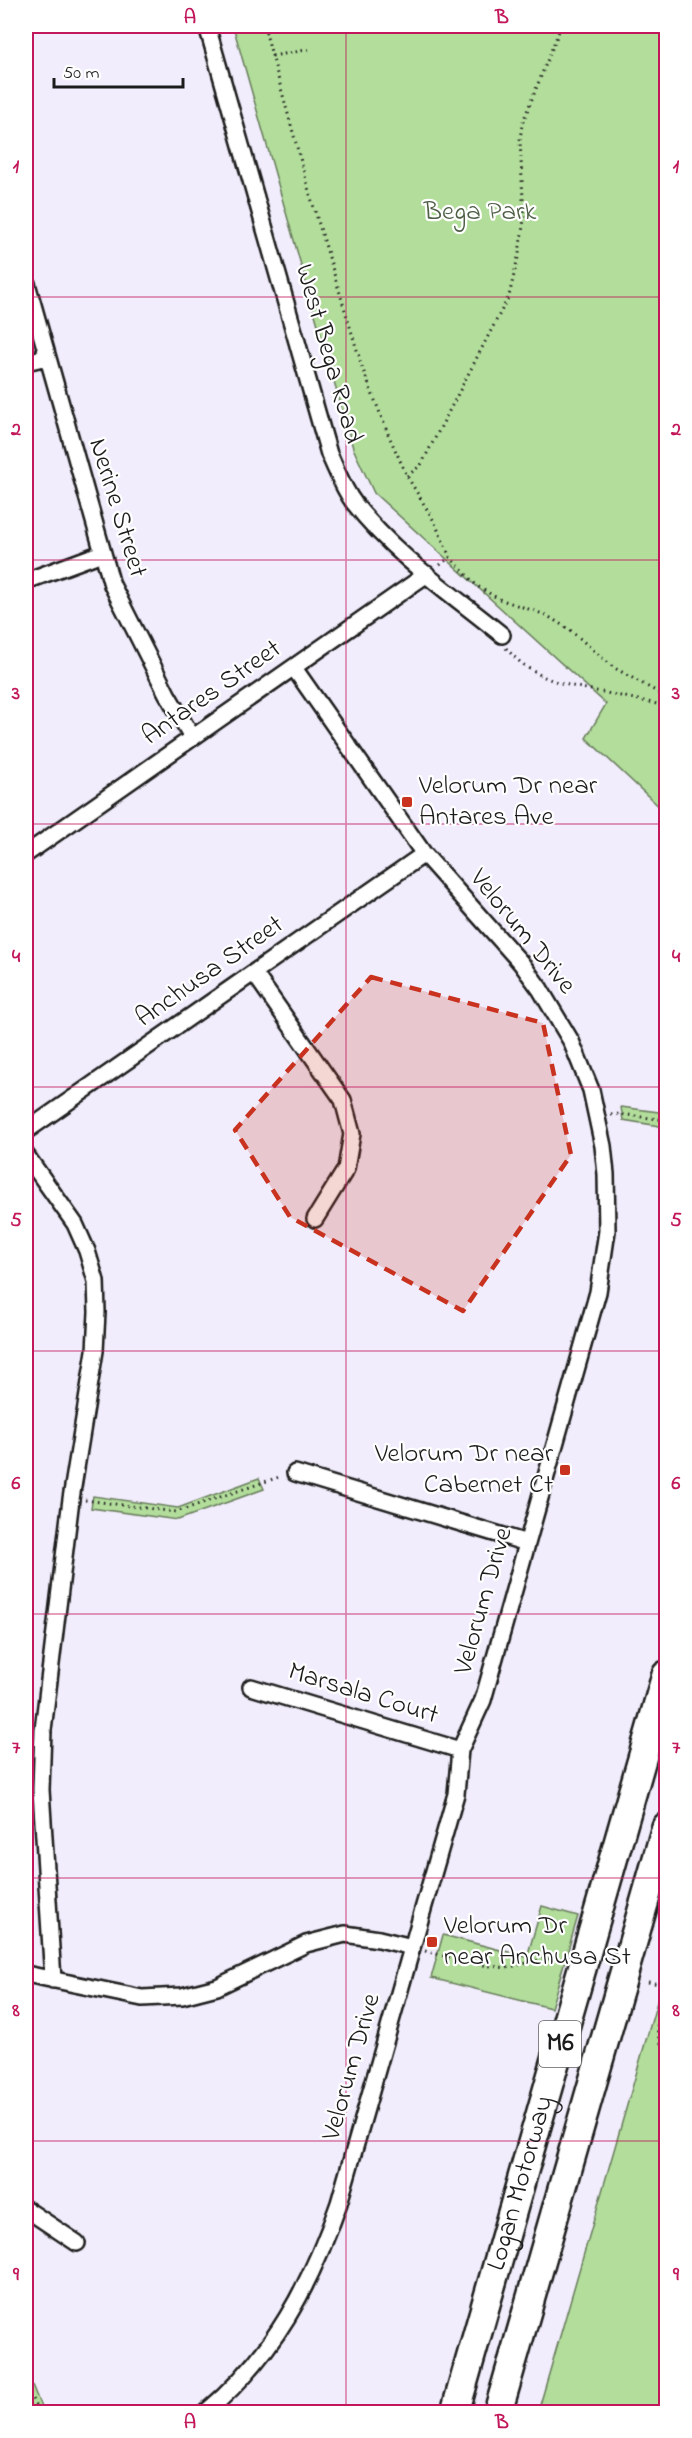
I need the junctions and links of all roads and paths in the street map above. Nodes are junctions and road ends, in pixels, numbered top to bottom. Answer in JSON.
{"nodes":[{"id":1,"x":207,"y":26,"type":"edge"},
{"id":2,"x":264,"y":26,"type":"edge"},
{"id":3,"x":561,"y":26,"type":"edge"},
{"id":4,"x":312,"y":49,"type":"dead end"},
{"id":5,"x":272,"y":56,"type":"junction"},
{"id":6,"x":26,"y":280,"type":"edge"},
{"id":7,"x":47,"y":357,"type":"junction"},
{"id":8,"x":26,"y":362,"type":"edge"},
{"id":9,"x":407,"y":476,"type":"junction"},
{"id":10,"x":102,"y":553,"type":"junction"},
{"id":11,"x":427,"y":574,"type":"junction"},
{"id":12,"x":26,"y":581,"type":"edge"},
{"id":13,"x":502,"y":635,"type":"joint"},
{"id":14,"x":294,"y":668,"type":"junction"},
{"id":15,"x":666,"y":698,"type":"edge"},
{"id":16,"x":666,"y":706,"type":"edge"},
{"id":17,"x":192,"y":737,"type":"junction"},
{"id":18,"x":26,"y":854,"type":"edge"},
{"id":19,"x":424,"y":854,"type":"junction"},
{"id":20,"x":254,"y":973,"type":"junction"},
{"id":21,"x":598,"y":1118,"type":"junction"},
{"id":22,"x":666,"y":1120,"type":"edge"},
{"id":23,"x":26,"y":1131,"type":"edge"},
{"id":24,"x":26,"y":1155,"type":"edge"},
{"id":25,"x":315,"y":1219,"type":"dead end"},
{"id":26,"x":295,"y":1473,"type":"joint"},
{"id":27,"x":71,"y":1499,"type":"junction"},
{"id":28,"x":527,"y":1543,"type":"junction"},
{"id":29,"x":666,"y":1675,"type":"edge"},
{"id":30,"x":251,"y":1688,"type":"dead end"},
{"id":31,"x":460,"y":1750,"type":"junction"},
{"id":32,"x":666,"y":1827,"type":"edge"},
{"id":33,"x":412,"y":1947,"type":"junction"},
{"id":34,"x":565,"y":1959,"type":"dead end"},
{"id":35,"x":26,"y":1974,"type":"edge"},
{"id":36,"x":53,"y":1980,"type":"junction"},
{"id":37,"x":648,"y":1982,"type":"dead end"},
{"id":38,"x":666,"y":1985,"type":"edge"},
{"id":39,"x":666,"y":1996,"type":"edge"},
{"id":40,"x":666,"y":2052,"type":"edge"},
{"id":41,"x":26,"y":2209,"type":"edge"},
{"id":42,"x":77,"y":2243,"type":"dead end"},
{"id":43,"x":26,"y":2389,"type":"edge"},
{"id":44,"x":38,"y":2412,"type":"edge"},
{"id":45,"x":206,"y":2412,"type":"edge"},
{"id":46,"x":455,"y":2412,"type":"edge"},
{"id":47,"x":498,"y":2412,"type":"edge"}],
"edges":[{"from":1,"to":11,"type":"street","name":"West Bega Road"},
{"from":2,"to":5,"type":"path"},
{"from":3,"to":9,"type":"path"},
{"from":4,"to":5,"type":"path"},
{"from":5,"to":9,"type":"path"},
{"from":6,"to":7,"type":"street","name":"Nerine Street"},
{"from":7,"to":8,"type":"street"},
{"from":7,"to":10,"type":"street","name":"Nerine Street"},
{"from":9,"to":15,"type":"path"},
{"from":10,"to":12,"type":"street"},
{"from":10,"to":17,"type":"street","name":"Nerine Street"},
{"from":11,"to":13,"type":"street","name":"West Bega Road"},
{"from":11,"to":14,"type":"street","name":"Antares Street"},
{"from":13,"to":16,"type":"path"},
{"from":14,"to":17,"type":"street","name":"Antares Street"},
{"from":14,"to":19,"type":"street","name":"Velorum Drive"},
{"from":17,"to":18,"type":"street","name":"Antares Street"},
{"from":19,"to":20,"type":"street","name":"Anchusa Street"},
{"from":19,"to":21,"type":"street","name":"Velorum Drive"},
{"from":20,"to":23,"type":"street","name":"Anchusa Street"},
{"from":20,"to":25,"type":"street"},
{"from":21,"to":22,"type":"path"},
{"from":21,"to":28,"type":"street","name":"Velorum Drive"},
{"from":24,"to":27,"type":"street"},
{"from":26,"to":27,"type":"path"},
{"from":26,"to":28,"type":"street"},
{"from":27,"to":36,"type":"street"},
{"from":28,"to":31,"type":"street","name":"Velorum Drive"},
{"from":29,"to":46,"type":"highway","name":"Logan Motorway","number":"M6"},
{"from":30,"to":31,"type":"street","name":"Marsala Court"},
{"from":31,"to":33,"type":"street","name":"Velorum Drive"},
{"from":32,"to":47,"type":"highway","name":"Logan Motorway","number":"M6"},
{"from":33,"to":34,"type":"path"},
{"from":33,"to":36,"type":"street"},
{"from":33,"to":45,"type":"street","name":"Velorum Drive"},
{"from":35,"to":36,"type":"street"},
{"from":37,"to":38,"type":"path"},
{"from":39,"to":40,"type":"path"},
{"from":41,"to":42,"type":"street"},
{"from":43,"to":44,"type":"path"}]}
